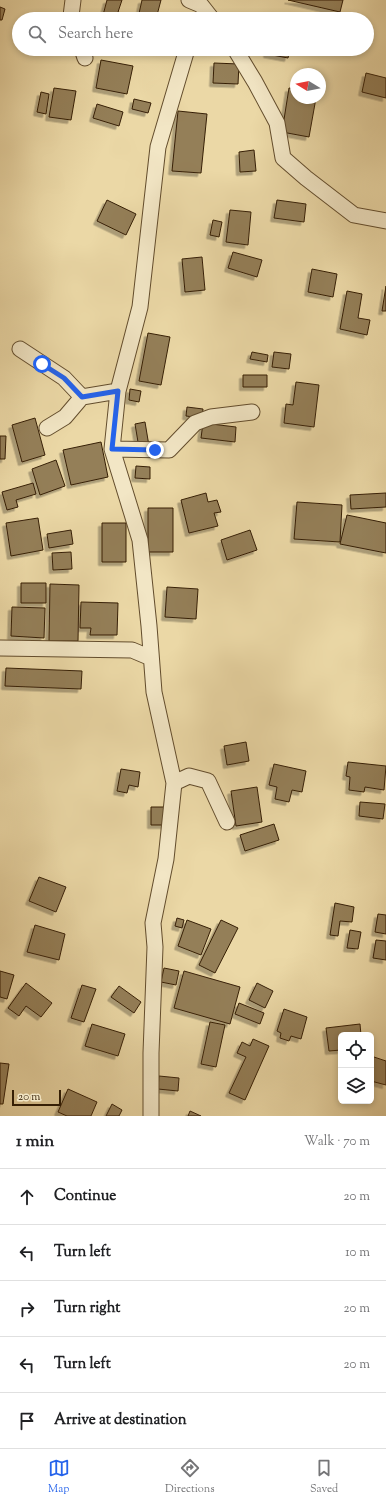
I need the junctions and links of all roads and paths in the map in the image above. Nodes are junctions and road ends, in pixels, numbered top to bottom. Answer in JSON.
{"nodes":[{"id":1,"x":73,"y":0,"type":"edge"},
{"id":2,"x":72,"y":12,"type":"edge"},
{"id":3,"x":185,"y":56,"type":"edge"},
{"id":4,"x":239,"y":56,"type":"edge"},
{"id":5,"x":386,"y":221,"type":"edge"},
{"id":6,"x":20,"y":349,"type":"dead end"},
{"id":7,"x":118,"y":391,"type":"junction"},
{"id":8,"x":82,"y":397,"type":"junction"},
{"id":9,"x":252,"y":412,"type":"dead end"},
{"id":10,"x":47,"y":428,"type":"dead end"},
{"id":11,"x":112,"y":449,"type":"junction"},
{"id":12,"x":0,"y":648,"type":"edge"},
{"id":13,"x":151,"y":658,"type":"junction"},
{"id":14,"x":174,"y":782,"type":"junction"},
{"id":15,"x":227,"y":822,"type":"dead end"},
{"id":16,"x":151,"y":1116,"type":"edge"}],
"edges":[{"from":1,"to":2,"type":"street"},
{"from":3,"to":7,"type":"street"},
{"from":4,"to":5,"type":"street"},
{"from":6,"to":8,"type":"street"},
{"from":7,"to":8,"type":"street"},
{"from":7,"to":11,"type":"street"},
{"from":8,"to":10,"type":"street"},
{"from":9,"to":11,"type":"street"},
{"from":11,"to":13,"type":"street"},
{"from":12,"to":13,"type":"street"},
{"from":13,"to":14,"type":"street"},
{"from":14,"to":15,"type":"street"},
{"from":14,"to":16,"type":"street"}]}
